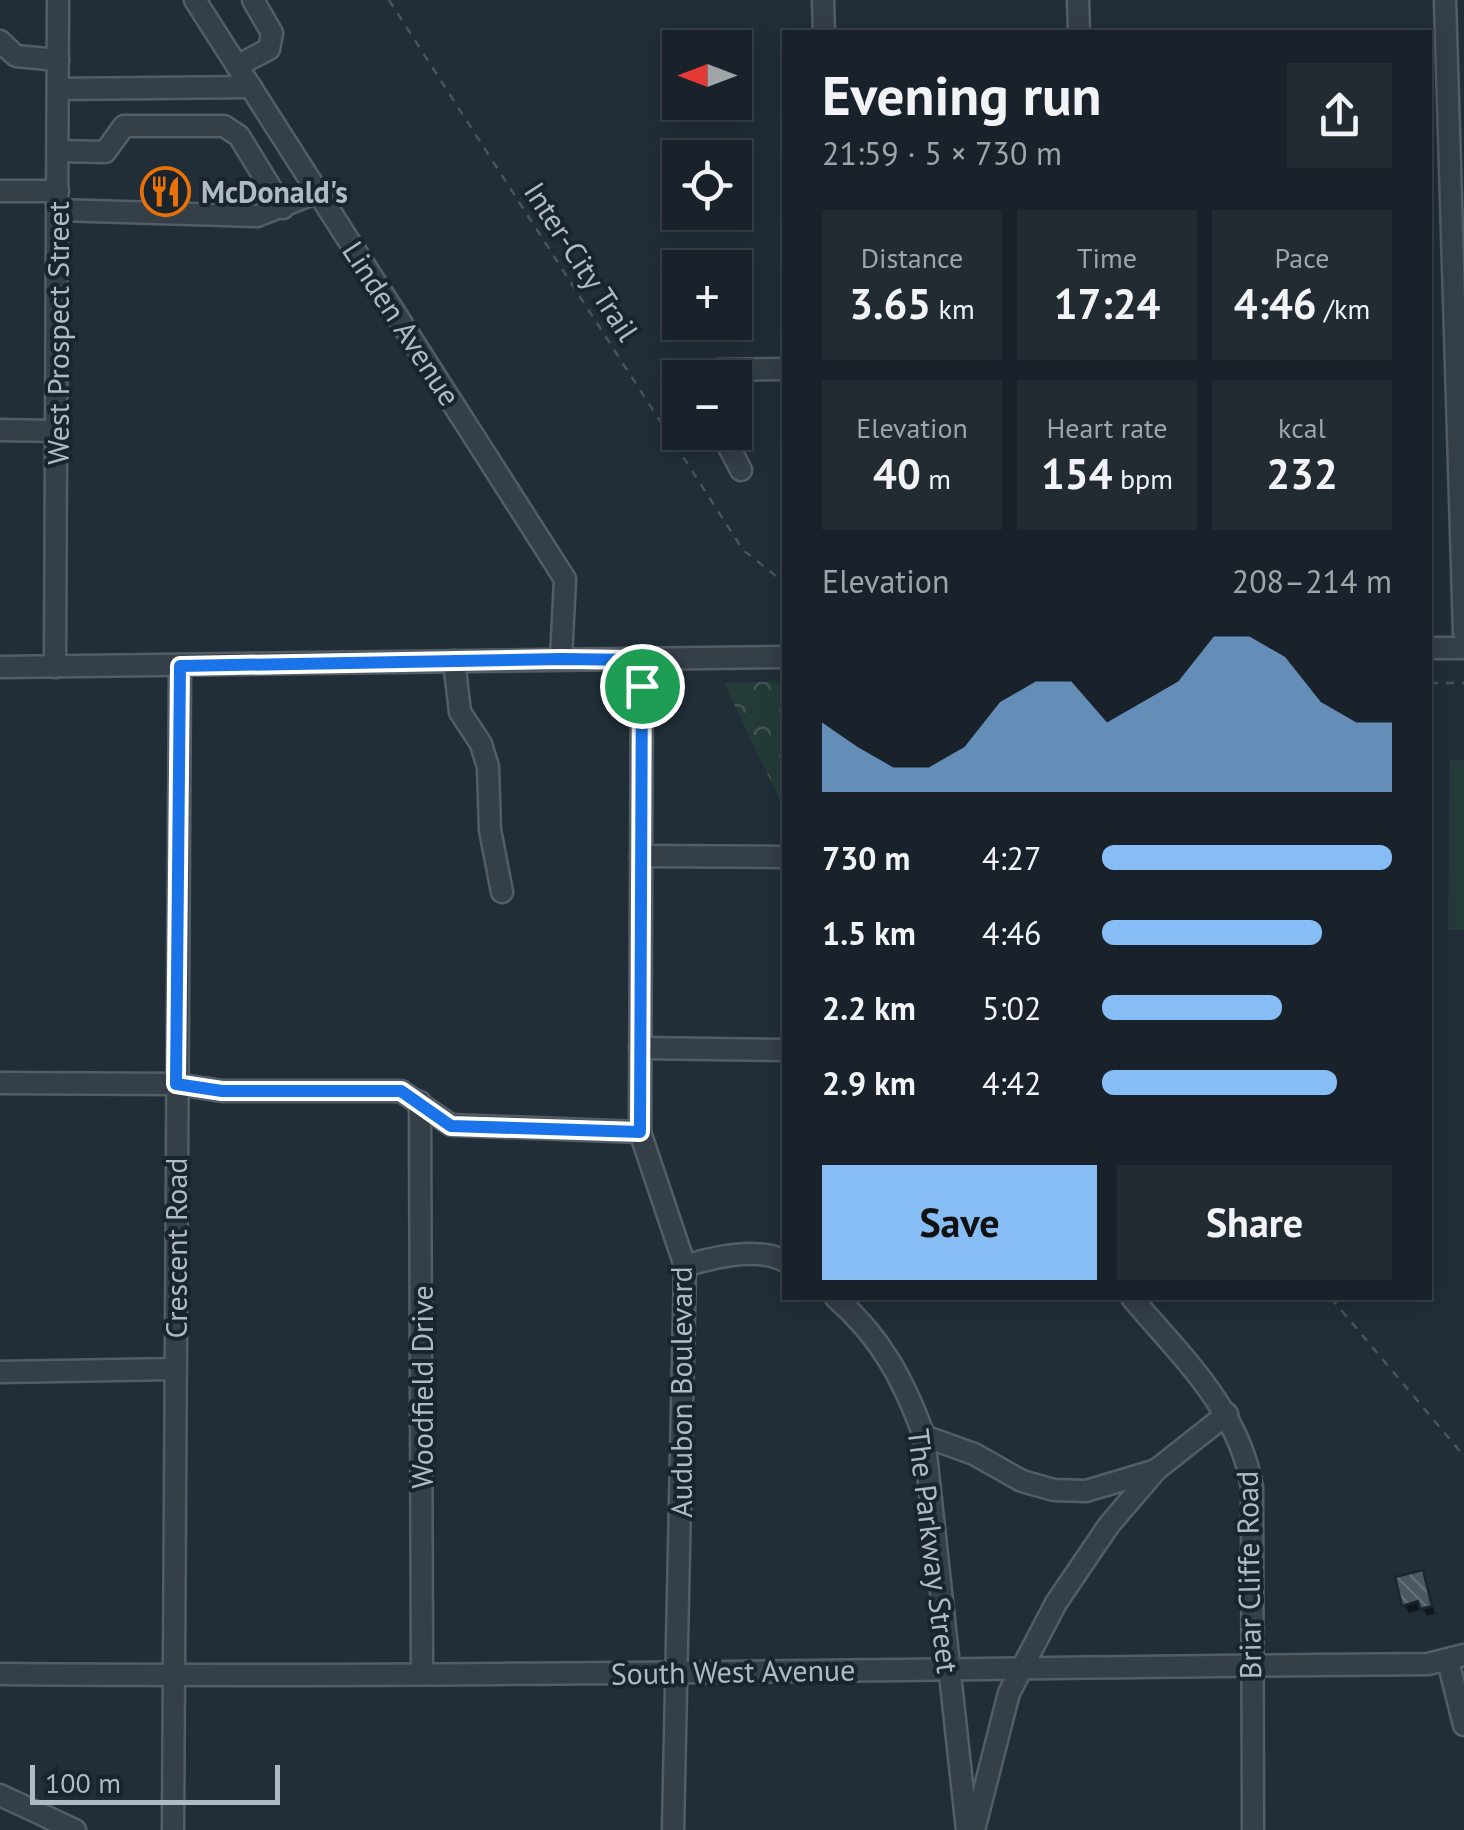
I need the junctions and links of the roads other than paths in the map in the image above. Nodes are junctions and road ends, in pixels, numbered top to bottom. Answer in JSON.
{"nodes":[{"id":1,"x":58,"y":0,"type":"edge"},
{"id":2,"x":195,"y":0,"type":"edge"},
{"id":3,"x":253,"y":0,"type":"edge"},
{"id":4,"x":823,"y":0,"type":"edge"},
{"id":5,"x":1078,"y":0,"type":"edge"},
{"id":6,"x":1446,"y":0,"type":"edge"},
{"id":7,"x":824,"y":30,"type":"edge"},
{"id":8,"x":1078,"y":30,"type":"edge"},
{"id":9,"x":0,"y":41,"type":"edge"},
{"id":10,"x":58,"y":60,"type":"junction"},
{"id":11,"x":237,"y":66,"type":"junction"},
{"id":12,"x":251,"y":87,"type":"junction"},
{"id":13,"x":58,"y":89,"type":"junction"},
{"id":14,"x":59,"y":151,"type":"junction"},
{"id":15,"x":0,"y":191,"type":"edge"},
{"id":16,"x":318,"y":192,"type":"junction"},
{"id":17,"x":58,"y":200,"type":"junction"},
{"id":18,"x":283,"y":208,"type":"junction"},
{"id":19,"x":782,"y":369,"type":"edge"},
{"id":20,"x":752,"y":370,"type":"edge"},
{"id":21,"x":0,"y":430,"type":"edge"},
{"id":22,"x":56,"y":431,"type":"junction"},
{"id":23,"x":730,"y":450,"type":"edge"},
{"id":24,"x":740,"y":470,"type":"dead end"},
{"id":25,"x":1464,"y":632,"type":"edge"},
{"id":26,"x":1432,"y":648,"type":"edge"},
{"id":27,"x":1464,"y":648,"type":"edge"},
{"id":28,"x":782,"y":656,"type":"edge"},
{"id":29,"x":561,"y":659,"type":"junction"},
{"id":30,"x":642,"y":660,"type":"junction"},
{"id":31,"x":454,"y":661,"type":"junction"},
{"id":32,"x":180,"y":666,"type":"junction"},
{"id":33,"x":0,"y":667,"type":"edge"},
{"id":34,"x":55,"y":667,"type":"junction"},
{"id":35,"x":641,"y":856,"type":"junction"},
{"id":36,"x":782,"y":857,"type":"edge"},
{"id":37,"x":502,"y":892,"type":"dead end"},
{"id":38,"x":640,"y":1048,"type":"junction"},
{"id":39,"x":782,"y":1050,"type":"edge"},
{"id":40,"x":0,"y":1082,"type":"edge"},
{"id":41,"x":176,"y":1084,"type":"junction"},
{"id":42,"x":420,"y":1102,"type":"junction"},
{"id":43,"x":640,"y":1132,"type":"junction"},
{"id":44,"x":782,"y":1259,"type":"edge"},
{"id":45,"x":685,"y":1266,"type":"junction"},
{"id":46,"x":838,"y":1300,"type":"edge"},
{"id":47,"x":1134,"y":1300,"type":"edge"},
{"id":48,"x":175,"y":1369,"type":"junction"},
{"id":49,"x":0,"y":1372,"type":"edge"},
{"id":50,"x":1227,"y":1414,"type":"junction"},
{"id":51,"x":924,"y":1436,"type":"junction"},
{"id":52,"x":1156,"y":1470,"type":"junction"},
{"id":53,"x":1456,"y":1658,"type":"edge"},
{"id":54,"x":1023,"y":1665,"type":"junction"},
{"id":55,"x":950,"y":1666,"type":"junction"},
{"id":56,"x":1250,"y":1666,"type":"junction"},
{"id":57,"x":422,"y":1672,"type":"junction"},
{"id":58,"x":0,"y":1674,"type":"edge"},
{"id":59,"x":675,"y":1674,"type":"junction"},
{"id":60,"x":171,"y":1675,"type":"junction"},
{"id":61,"x":1464,"y":1725,"type":"edge"},
{"id":62,"x":0,"y":1795,"type":"edge"},
{"id":63,"x":75,"y":1830,"type":"edge"},
{"id":64,"x":173,"y":1830,"type":"edge"},
{"id":65,"x":673,"y":1830,"type":"edge"},
{"id":66,"x":971,"y":1830,"type":"edge"},
{"id":67,"x":1253,"y":1830,"type":"edge"}],
"edges":[{"from":1,"to":10,"type":"street","name":"West Prospect Street"},
{"from":2,"to":11,"type":"street","name":"Linden Avenue"},
{"from":3,"to":11,"type":"street"},
{"from":4,"to":7,"type":"street"},
{"from":5,"to":8,"type":"street"},
{"from":6,"to":25,"type":"street"},
{"from":9,"to":10,"type":"street"},
{"from":10,"to":13,"type":"street","name":"West Prospect Street"},
{"from":11,"to":12,"type":"street","name":"Linden Avenue"},
{"from":12,"to":13,"type":"street"},
{"from":12,"to":16,"type":"street","name":"Linden Avenue"},
{"from":13,"to":14,"type":"street","name":"West Prospect Street"},
{"from":14,"to":17,"type":"street","name":"West Prospect Street"},
{"from":14,"to":18,"type":"street"},
{"from":15,"to":17,"type":"street"},
{"from":16,"to":18,"type":"street"},
{"from":16,"to":29,"type":"street","name":"Linden Avenue"},
{"from":17,"to":18,"type":"street"},
{"from":17,"to":22,"type":"street","name":"West Prospect Street"},
{"from":19,"to":20,"type":"street"},
{"from":21,"to":22,"type":"street"},
{"from":22,"to":34,"type":"street","name":"West Prospect Street"},
{"from":23,"to":24,"type":"street"},
{"from":26,"to":27,"type":"street"},
{"from":28,"to":30,"type":"street"},
{"from":29,"to":30,"type":"street"},
{"from":29,"to":31,"type":"street"},
{"from":30,"to":35,"type":"street","name":"Audubon Boulevard"},
{"from":31,"to":32,"type":"street"},
{"from":31,"to":37,"type":"street"},
{"from":32,"to":34,"type":"street"},
{"from":32,"to":41,"type":"street","name":"Crescent Road"},
{"from":33,"to":34,"type":"street"},
{"from":35,"to":36,"type":"street"},
{"from":35,"to":38,"type":"street","name":"Audubon Boulevard"},
{"from":38,"to":39,"type":"street"},
{"from":38,"to":43,"type":"street","name":"Audubon Boulevard"},
{"from":40,"to":41,"type":"street"},
{"from":41,"to":42,"type":"street"},
{"from":41,"to":48,"type":"street","name":"Crescent Road"},
{"from":42,"to":43,"type":"street"},
{"from":42,"to":57,"type":"street","name":"Woodfield Drive"},
{"from":43,"to":45,"type":"street","name":"Audubon Boulevard"},
{"from":44,"to":45,"type":"street"},
{"from":45,"to":59,"type":"street","name":"Audubon Boulevard"},
{"from":46,"to":51,"type":"street","name":"The Parkway Street"},
{"from":47,"to":50,"type":"street","name":"Briar Cliffe Road"},
{"from":48,"to":49,"type":"street"},
{"from":48,"to":60,"type":"street","name":"Crescent Road"},
{"from":50,"to":52,"type":"street"},
{"from":50,"to":56,"type":"street","name":"Briar Cliffe Road"},
{"from":51,"to":52,"type":"street"},
{"from":51,"to":55,"type":"street","name":"The Parkway Street"},
{"from":52,"to":54,"type":"street"},
{"from":53,"to":56,"type":"street","name":"South West Avenue"},
{"from":53,"to":61,"type":"street"},
{"from":54,"to":55,"type":"street","name":"South West Avenue"},
{"from":54,"to":56,"type":"street","name":"South West Avenue"},
{"from":54,"to":66,"type":"street"},
{"from":55,"to":59,"type":"street","name":"South West Avenue"},
{"from":55,"to":66,"type":"street","name":"The Parkway Street"},
{"from":56,"to":67,"type":"street","name":"Briar Cliffe Road"},
{"from":57,"to":59,"type":"street","name":"South West Avenue"},
{"from":57,"to":60,"type":"street","name":"South West Avenue"},
{"from":58,"to":60,"type":"street","name":"South West Avenue"},
{"from":59,"to":65,"type":"street","name":"Audubon Boulevard"},
{"from":60,"to":64,"type":"street","name":"Crescent Road"},
{"from":62,"to":63,"type":"street"}]}
